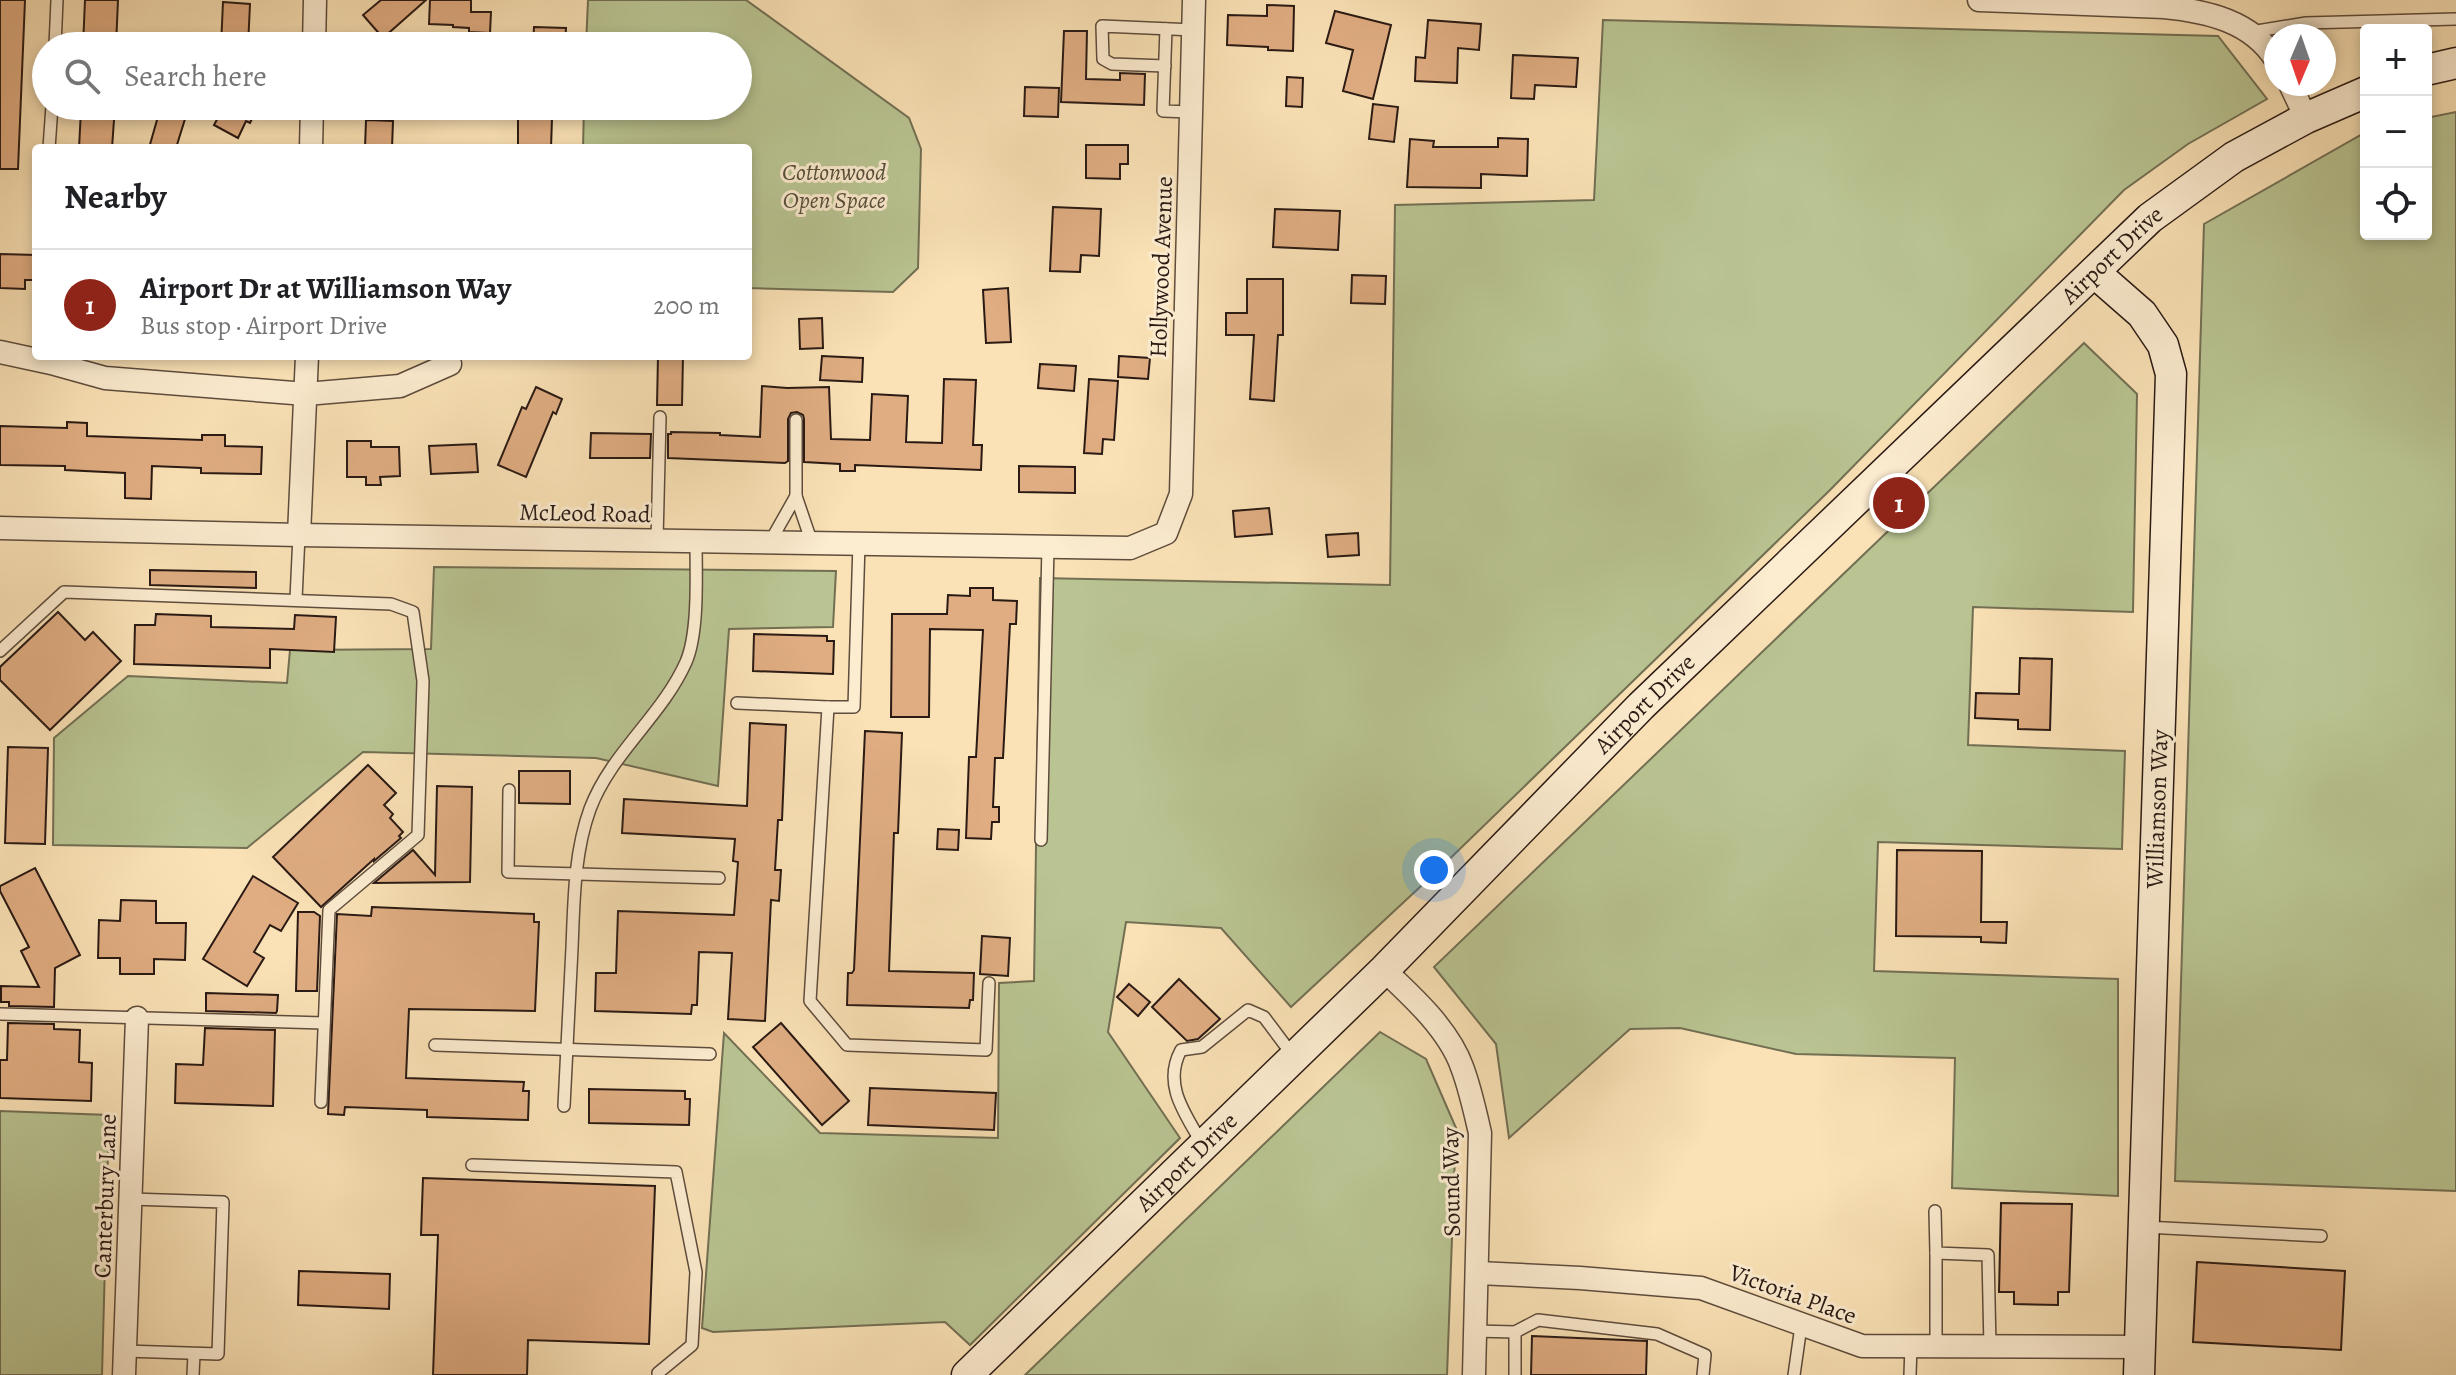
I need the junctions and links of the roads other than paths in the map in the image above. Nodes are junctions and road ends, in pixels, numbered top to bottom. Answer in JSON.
{"nodes":[{"id":1,"x":57,"y":0,"type":"edge"},
{"id":2,"x":315,"y":0,"type":"edge"},
{"id":3,"x":1194,"y":0,"type":"edge"},
{"id":4,"x":1979,"y":0,"type":"edge"},
{"id":5,"x":2228,"y":10,"type":"edge"},
{"id":6,"x":2456,"y":19,"type":"edge"},
{"id":7,"x":1166,"y":29,"type":"junction"},
{"id":8,"x":1194,"y":30,"type":"junction"},
{"id":9,"x":56,"y":32,"type":"edge"},
{"id":10,"x":314,"y":32,"type":"edge"},
{"id":11,"x":2251,"y":32,"type":"junction"},
{"id":12,"x":2264,"y":44,"type":"edge"},
{"id":13,"x":2456,"y":63,"type":"edge"},
{"id":14,"x":1165,"y":66,"type":"junction"},
{"id":15,"x":2432,"y":69,"type":"edge"},
{"id":16,"x":2360,"y":95,"type":"edge"},
{"id":17,"x":2296,"y":96,"type":"edge"},
{"id":18,"x":1191,"y":112,"type":"junction"},
{"id":19,"x":2306,"y":118,"type":"junction"},
{"id":20,"x":51,"y":120,"type":"edge"},
{"id":21,"x":312,"y":120,"type":"edge"},
{"id":22,"x":49,"y":144,"type":"edge"},
{"id":23,"x":311,"y":144,"type":"edge"},
{"id":24,"x":2094,"y":272,"type":"junction"},
{"id":25,"x":0,"y":352,"type":"edge"},
{"id":26,"x":32,"y":359,"type":"edge"},
{"id":27,"x":37,"y":360,"type":"edge"},
{"id":28,"x":307,"y":360,"type":"edge"},
{"id":29,"x":450,"y":364,"type":"dead end"},
{"id":30,"x":306,"y":394,"type":"junction"},
{"id":31,"x":660,"y":417,"type":"dead end"},
{"id":32,"x":796,"y":420,"type":"dead end"},
{"id":33,"x":796,"y":496,"type":"junction"},
{"id":34,"x":0,"y":528,"type":"edge"},
{"id":35,"x":1166,"y":533,"type":"joint"},
{"id":36,"x":299,"y":535,"type":"junction"},
{"id":37,"x":657,"y":540,"type":"junction"},
{"id":38,"x":696,"y":541,"type":"junction"},
{"id":39,"x":770,"y":542,"type":"junction"},
{"id":40,"x":812,"y":543,"type":"junction"},
{"id":41,"x":859,"y":543,"type":"junction"},
{"id":42,"x":1048,"y":547,"type":"junction"},
{"id":43,"x":296,"y":599,"type":"junction"},
{"id":44,"x":0,"y":651,"type":"edge"},
{"id":45,"x":737,"y":703,"type":"dead end"},
{"id":46,"x":828,"y":707,"type":"junction"},
{"id":47,"x":509,"y":790,"type":"dead end"},
{"id":48,"x":1041,"y":840,"type":"dead end"},
{"id":49,"x":576,"y":874,"type":"junction"},
{"id":50,"x":719,"y":878,"type":"dead end"},
{"id":51,"x":1384,"y":970,"type":"junction"},
{"id":52,"x":989,"y":983,"type":"dead end"},
{"id":53,"x":0,"y":1014,"type":"edge"},
{"id":54,"x":137,"y":1018,"type":"junction"},
{"id":55,"x":324,"y":1023,"type":"junction"},
{"id":56,"x":435,"y":1045,"type":"dead end"},
{"id":57,"x":567,"y":1049,"type":"junction"},
{"id":58,"x":710,"y":1054,"type":"dead end"},
{"id":59,"x":1295,"y":1057,"type":"junction"},
{"id":60,"x":321,"y":1102,"type":"dead end"},
{"id":61,"x":564,"y":1106,"type":"dead end"},
{"id":62,"x":1204,"y":1145,"type":"junction"},
{"id":63,"x":472,"y":1165,"type":"dead end"},
{"id":64,"x":131,"y":1199,"type":"junction"},
{"id":65,"x":1935,"y":1211,"type":"dead end"},
{"id":66,"x":2143,"y":1227,"type":"junction"},
{"id":67,"x":2321,"y":1236,"type":"dead end"},
{"id":68,"x":1936,"y":1253,"type":"junction"},
{"id":69,"x":1478,"y":1273,"type":"junction"},
{"id":70,"x":1801,"y":1326,"type":"junction"},
{"id":71,"x":1475,"y":1331,"type":"junction"},
{"id":72,"x":1515,"y":1332,"type":"junction"},
{"id":73,"x":1911,"y":1346,"type":"junction"},
{"id":74,"x":1936,"y":1346,"type":"junction"},
{"id":75,"x":1990,"y":1347,"type":"junction"},
{"id":76,"x":125,"y":1351,"type":"junction"},
{"id":77,"x":194,"y":1354,"type":"junction"},
{"id":78,"x":2139,"y":1361,"type":"edge"},
{"id":79,"x":658,"y":1373,"type":"dead end"},
{"id":80,"x":124,"y":1375,"type":"edge"},
{"id":81,"x":193,"y":1375,"type":"edge"},
{"id":82,"x":967,"y":1375,"type":"edge"},
{"id":83,"x":1474,"y":1375,"type":"edge"},
{"id":84,"x":1515,"y":1375,"type":"edge"},
{"id":85,"x":1703,"y":1375,"type":"edge"},
{"id":86,"x":1794,"y":1375,"type":"edge"},
{"id":87,"x":1910,"y":1375,"type":"edge"}],
"edges":[{"from":1,"to":9,"type":"lane"},
{"from":2,"to":10,"type":"street"},
{"from":3,"to":8,"type":"street","name":"Hollywood Avenue"},
{"from":4,"to":5,"type":"street"},
{"from":5,"to":11,"type":"street"},
{"from":6,"to":11,"type":"lane"},
{"from":7,"to":8,"type":"lane"},
{"from":7,"to":14,"type":"lane"},
{"from":7,"to":14,"type":"lane"},
{"from":8,"to":18,"type":"street","name":"Hollywood Avenue"},
{"from":11,"to":12,"type":"street"},
{"from":13,"to":15,"type":"main road"},
{"from":14,"to":18,"type":"lane"},
{"from":16,"to":19,"type":"main road","name":"Airport Drive"},
{"from":17,"to":19,"type":"street"},
{"from":18,"to":35,"type":"street","name":"Hollywood Avenue"},
{"from":19,"to":24,"type":"main road","name":"Airport Drive"},
{"from":20,"to":22,"type":"lane"},
{"from":21,"to":23,"type":"street"},
{"from":24,"to":51,"type":"main road","name":"Airport Drive"},
{"from":24,"to":66,"type":"main road","name":"Williamson Way"},
{"from":25,"to":26,"type":"street"},
{"from":27,"to":30,"type":"street"},
{"from":28,"to":30,"type":"street"},
{"from":29,"to":30,"type":"street"},
{"from":30,"to":36,"type":"street"},
{"from":31,"to":37,"type":"lane"},
{"from":32,"to":33,"type":"lane"},
{"from":33,"to":39,"type":"lane"},
{"from":33,"to":40,"type":"lane"},
{"from":34,"to":36,"type":"street","name":"McLeod Road"},
{"from":35,"to":42,"type":"street","name":"McLeod Road"},
{"from":36,"to":37,"type":"street","name":"McLeod Road"},
{"from":36,"to":43,"type":"lane"},
{"from":37,"to":38,"type":"street","name":"McLeod Road"},
{"from":38,"to":39,"type":"street","name":"McLeod Road"},
{"from":38,"to":49,"type":"lane"},
{"from":39,"to":40,"type":"street","name":"McLeod Road"},
{"from":40,"to":41,"type":"street","name":"McLeod Road"},
{"from":41,"to":42,"type":"street","name":"McLeod Road"},
{"from":41,"to":46,"type":"lane"},
{"from":42,"to":48,"type":"lane"},
{"from":43,"to":44,"type":"lane"},
{"from":43,"to":55,"type":"lane"},
{"from":45,"to":46,"type":"lane"},
{"from":46,"to":52,"type":"lane"},
{"from":47,"to":49,"type":"lane"},
{"from":49,"to":50,"type":"lane"},
{"from":49,"to":57,"type":"lane"},
{"from":51,"to":59,"type":"main road","name":"Airport Drive"},
{"from":51,"to":69,"type":"street","name":"Sound Way"},
{"from":53,"to":54,"type":"lane"},
{"from":54,"to":55,"type":"lane"},
{"from":54,"to":64,"type":"street","name":"Canterbury Lane"},
{"from":55,"to":60,"type":"lane"},
{"from":56,"to":57,"type":"lane"},
{"from":57,"to":58,"type":"lane"},
{"from":57,"to":61,"type":"lane"},
{"from":59,"to":62,"type":"main road","name":"Airport Drive"},
{"from":59,"to":62,"type":"lane"},
{"from":62,"to":82,"type":"main road","name":"Airport Drive"},
{"from":63,"to":79,"type":"lane"},
{"from":64,"to":76,"type":"street","name":"Canterbury Lane"},
{"from":64,"to":77,"type":"lane"},
{"from":65,"to":68,"type":"lane"},
{"from":66,"to":67,"type":"lane"},
{"from":66,"to":78,"type":"main road","name":"Williamson Way"},
{"from":68,"to":74,"type":"lane"},
{"from":68,"to":75,"type":"lane"},
{"from":69,"to":70,"type":"street","name":"Victoria Place"},
{"from":69,"to":71,"type":"street","name":"Sound Way"},
{"from":70,"to":73,"type":"street","name":"Victoria Place"},
{"from":70,"to":86,"type":"lane"},
{"from":71,"to":72,"type":"lane"},
{"from":71,"to":83,"type":"street","name":"Sound Way"},
{"from":72,"to":84,"type":"lane"},
{"from":72,"to":85,"type":"lane"},
{"from":73,"to":74,"type":"street","name":"Victoria Place"},
{"from":73,"to":87,"type":"lane"},
{"from":74,"to":75,"type":"street","name":"Victoria Place"},
{"from":75,"to":78,"type":"street","name":"Victoria Place"},
{"from":76,"to":77,"type":"lane"},
{"from":76,"to":80,"type":"street","name":"Canterbury Lane"},
{"from":77,"to":81,"type":"lane"}]}
